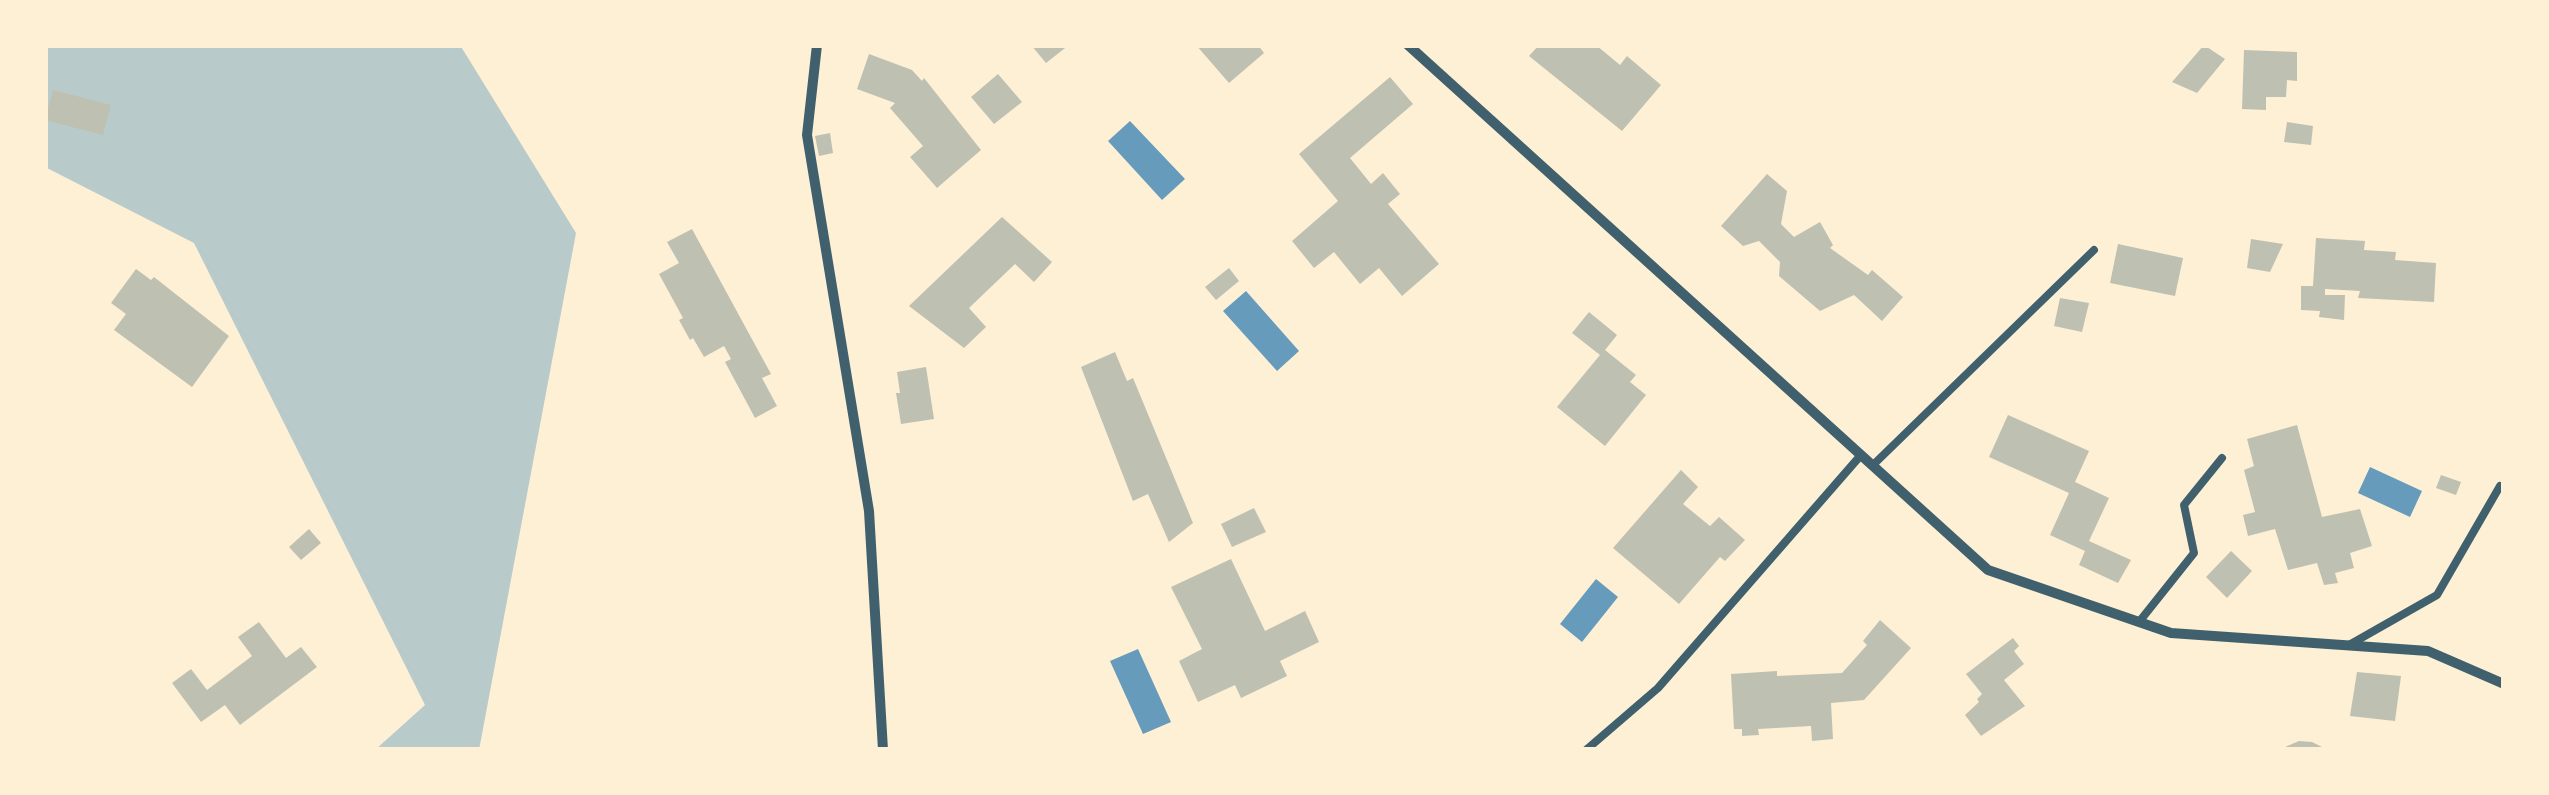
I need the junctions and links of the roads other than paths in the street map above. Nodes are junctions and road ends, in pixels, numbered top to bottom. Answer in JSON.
{"nodes":[{"id":1,"x":817,"y":45,"type":"edge"},
{"id":2,"x":1408,"y":45,"type":"edge"},
{"id":3,"x":2094,"y":250,"type":"dead end"},
{"id":4,"x":1862,"y":455,"type":"junction"},
{"id":5,"x":2222,"y":458,"type":"dead end"},
{"id":6,"x":1873,"y":465,"type":"junction"},
{"id":7,"x":2500,"y":486,"type":"dead end"},
{"id":8,"x":2139,"y":622,"type":"junction"},
{"id":9,"x":2350,"y":646,"type":"junction"},
{"id":10,"x":2504,"y":684,"type":"edge"},
{"id":11,"x":883,"y":750,"type":"edge"},
{"id":12,"x":1586,"y":750,"type":"edge"}],
"edges":[{"from":1,"to":11,"type":"street"},
{"from":2,"to":4,"type":"street"},
{"from":3,"to":6,"type":"lane"},
{"from":4,"to":6,"type":"street"},
{"from":4,"to":12,"type":"lane"},
{"from":5,"to":8,"type":"lane"},
{"from":6,"to":8,"type":"street"},
{"from":7,"to":9,"type":"lane"},
{"from":8,"to":9,"type":"street"},
{"from":9,"to":10,"type":"street"}]}
